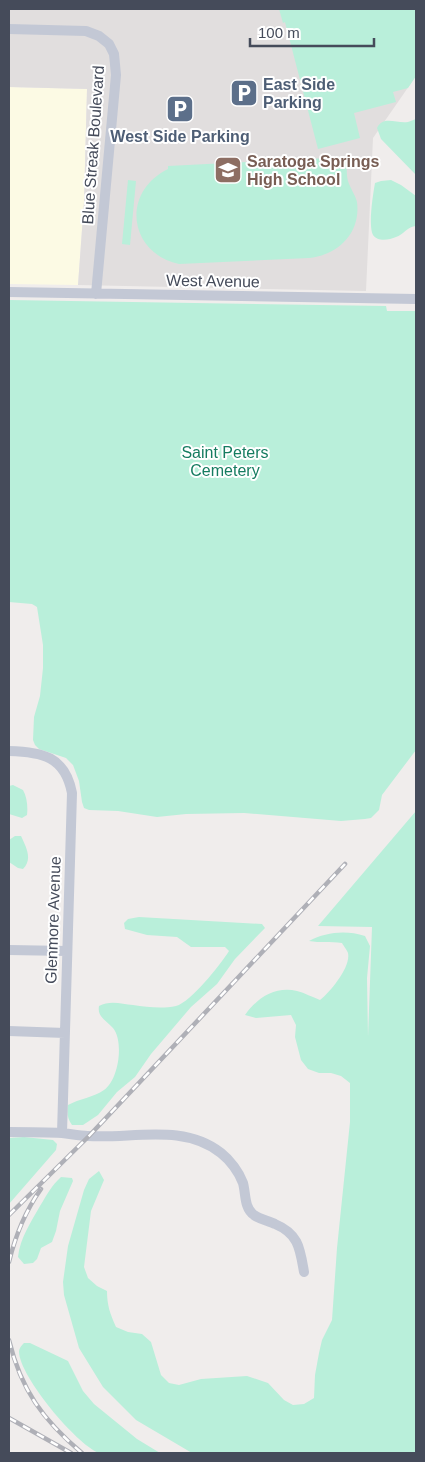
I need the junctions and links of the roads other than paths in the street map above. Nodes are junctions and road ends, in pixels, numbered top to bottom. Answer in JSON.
{"nodes":[{"id":1,"x":9,"y":29,"type":"edge"},
{"id":2,"x":9,"y":292,"type":"edge"},
{"id":3,"x":96,"y":294,"type":"junction"},
{"id":4,"x":416,"y":300,"type":"edge"},
{"id":5,"x":9,"y":751,"type":"edge"},
{"id":6,"x":9,"y":950,"type":"edge"},
{"id":7,"x":67,"y":951,"type":"junction"},
{"id":8,"x":9,"y":1031,"type":"edge"},
{"id":9,"x":64,"y":1033,"type":"junction"},
{"id":10,"x":9,"y":1132,"type":"edge"},
{"id":11,"x":62,"y":1133,"type":"junction"},
{"id":12,"x":304,"y":1272,"type":"dead end"}],
"edges":[{"from":1,"to":3,"type":"street","name":"Blue Streak Boulevard"},
{"from":2,"to":3,"type":"street","name":"West Avenue"},
{"from":3,"to":4,"type":"street","name":"West Avenue"},
{"from":5,"to":7,"type":"street","name":"Glenmore Avenue"},
{"from":6,"to":7,"type":"street"},
{"from":7,"to":9,"type":"street","name":"Glenmore Avenue"},
{"from":8,"to":9,"type":"street"},
{"from":9,"to":11,"type":"street","name":"Glenmore Avenue"},
{"from":10,"to":11,"type":"street"},
{"from":11,"to":12,"type":"street"}]}
